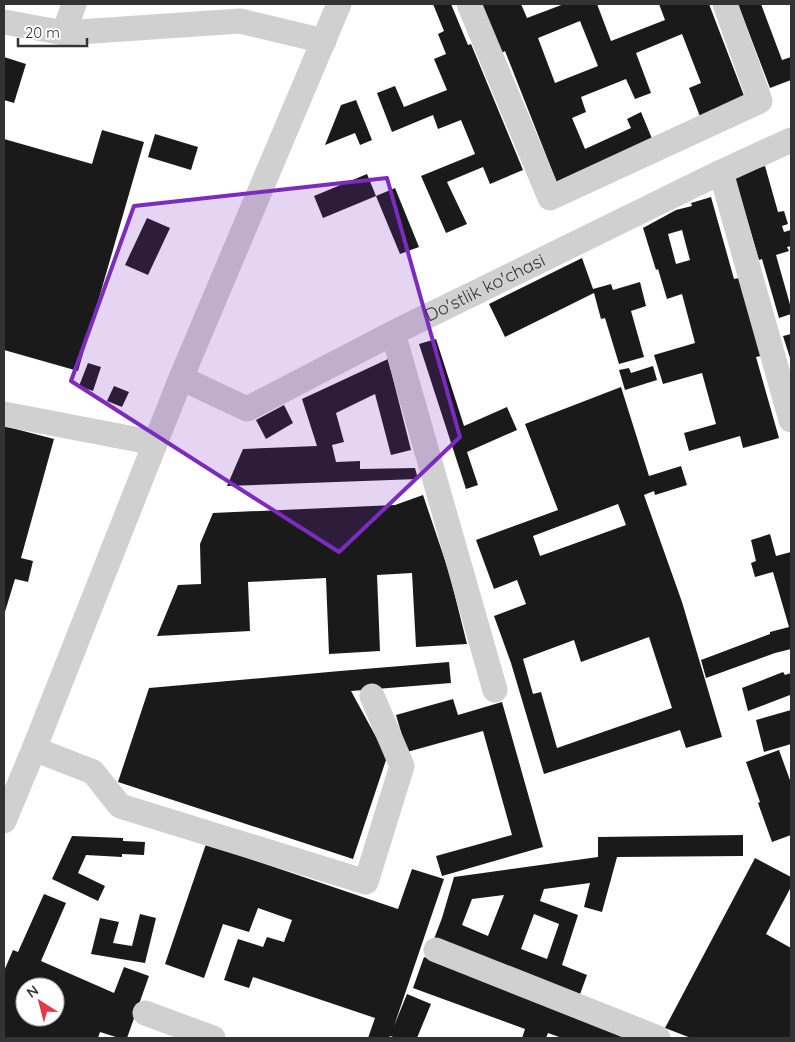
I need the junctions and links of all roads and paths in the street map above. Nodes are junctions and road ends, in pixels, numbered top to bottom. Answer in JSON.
{"nodes":[{"id":1,"x":74,"y":4,"type":"edge"},
{"id":2,"x":339,"y":4,"type":"edge"},
{"id":3,"x":469,"y":4,"type":"edge"},
{"id":4,"x":725,"y":4,"type":"edge"},
{"id":5,"x":4,"y":22,"type":"edge"},
{"id":6,"x":64,"y":33,"type":"junction"},
{"id":7,"x":324,"y":41,"type":"junction"},
{"id":8,"x":791,"y":140,"type":"edge"},
{"id":9,"x":721,"y":172,"type":"junction"},
{"id":10,"x":393,"y":332,"type":"junction"},
{"id":11,"x":181,"y":378,"type":"junction"},
{"id":12,"x":4,"y":414,"type":"edge"},
{"id":13,"x":791,"y":420,"type":"edge"},
{"id":14,"x":155,"y":443,"type":"junction"},
{"id":15,"x":495,"y":690,"type":"dead end"},
{"id":16,"x":372,"y":696,"type":"dead end"},
{"id":17,"x":34,"y":749,"type":"junction"},
{"id":18,"x":4,"y":821,"type":"edge"},
{"id":19,"x":436,"y":950,"type":"dead end"},
{"id":20,"x":145,"y":1013,"type":"dead end"},
{"id":21,"x":213,"y":1038,"type":"edge"},
{"id":22,"x":658,"y":1038,"type":"edge"}],
"edges":[{"from":1,"to":6,"type":"street"},
{"from":2,"to":7,"type":"street"},
{"from":3,"to":4,"type":"street"},
{"from":5,"to":6,"type":"street"},
{"from":6,"to":7,"type":"street"},
{"from":7,"to":11,"type":"street"},
{"from":8,"to":9,"type":"street","name":"Do'stlik ko'chasi"},
{"from":9,"to":10,"type":"street","name":"Do'stlik ko'chasi"},
{"from":9,"to":13,"type":"street"},
{"from":10,"to":11,"type":"street","name":"Do'stlik ko'chasi"},
{"from":10,"to":15,"type":"street"},
{"from":11,"to":14,"type":"street"},
{"from":12,"to":14,"type":"street"},
{"from":14,"to":17,"type":"street"},
{"from":16,"to":17,"type":"street"},
{"from":17,"to":18,"type":"street"},
{"from":19,"to":22,"type":"street"},
{"from":20,"to":21,"type":"street"}]}
